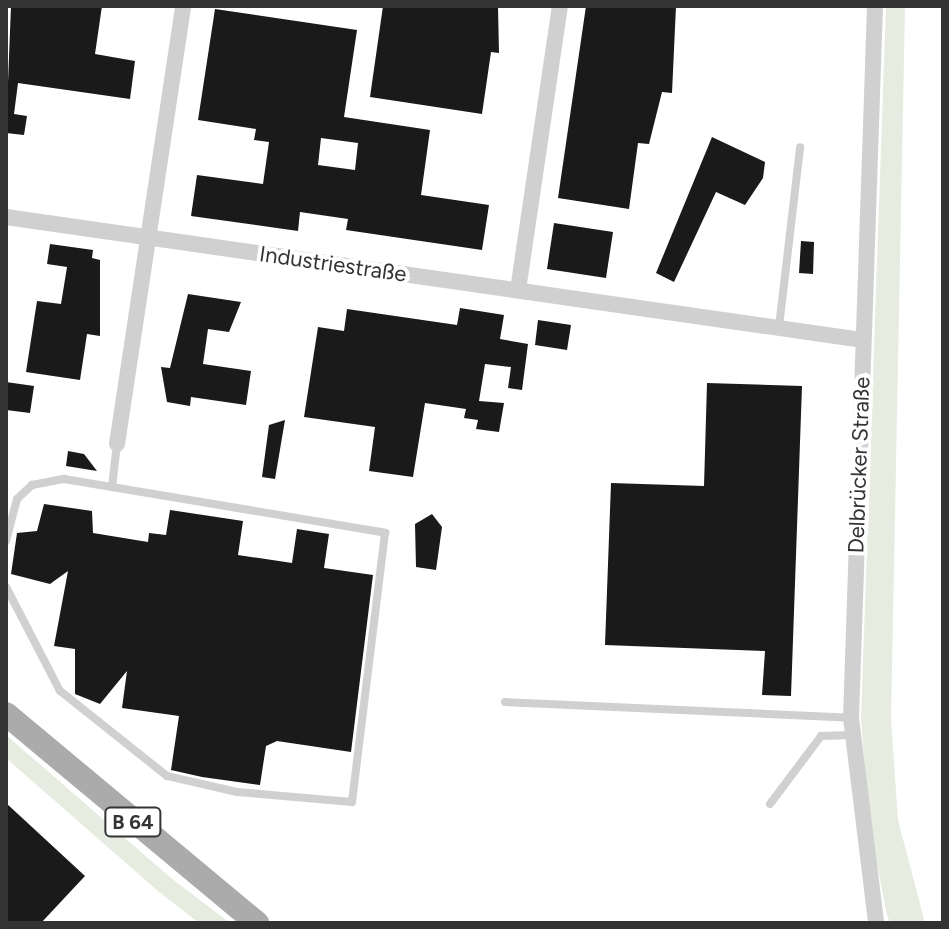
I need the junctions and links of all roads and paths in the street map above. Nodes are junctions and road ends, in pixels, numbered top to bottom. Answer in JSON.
{"nodes":[{"id":1,"x":183,"y":6,"type":"edge"},
{"id":2,"x":560,"y":6,"type":"edge"},
{"id":3,"x":875,"y":6,"type":"edge"},
{"id":4,"x":800,"y":147,"type":"dead end"},
{"id":5,"x":6,"y":217,"type":"edge"},
{"id":6,"x":148,"y":237,"type":"junction"},
{"id":7,"x":518,"y":290,"type":"junction"},
{"id":8,"x":779,"y":328,"type":"junction"},
{"id":9,"x":863,"y":340,"type":"junction"},
{"id":10,"x":117,"y":444,"type":"joint"},
{"id":11,"x":112,"y":487,"type":"junction"},
{"id":12,"x":6,"y":541,"type":"edge"},
{"id":13,"x":6,"y":587,"type":"edge"},
{"id":14,"x":505,"y":702,"type":"dead end"},
{"id":15,"x":6,"y":714,"type":"edge"},
{"id":16,"x":851,"y":727,"type":"junction"},
{"id":17,"x":770,"y":804,"type":"dead end"},
{"id":18,"x":257,"y":923,"type":"edge"},
{"id":19,"x":876,"y":923,"type":"edge"}],
"edges":[{"from":1,"to":6,"type":"street"},
{"from":2,"to":7,"type":"street"},
{"from":3,"to":9,"type":"street","name":"Delbrücker Straße"},
{"from":4,"to":8,"type":"lane"},
{"from":5,"to":6,"type":"street","name":"Industriestraße"},
{"from":6,"to":7,"type":"street","name":"Industriestraße"},
{"from":6,"to":10,"type":"street"},
{"from":7,"to":8,"type":"street","name":"Industriestraße"},
{"from":8,"to":9,"type":"street","name":"Industriestraße"},
{"from":9,"to":16,"type":"street","name":"Delbrücker Straße"},
{"from":10,"to":11,"type":"lane"},
{"from":11,"to":12,"type":"lane"},
{"from":11,"to":13,"type":"lane"},
{"from":14,"to":16,"type":"lane"},
{"from":15,"to":18,"type":"main road","number":"B 64"},
{"from":16,"to":17,"type":"lane"},
{"from":16,"to":19,"type":"street","name":"Delbrücker Straße"}]}
